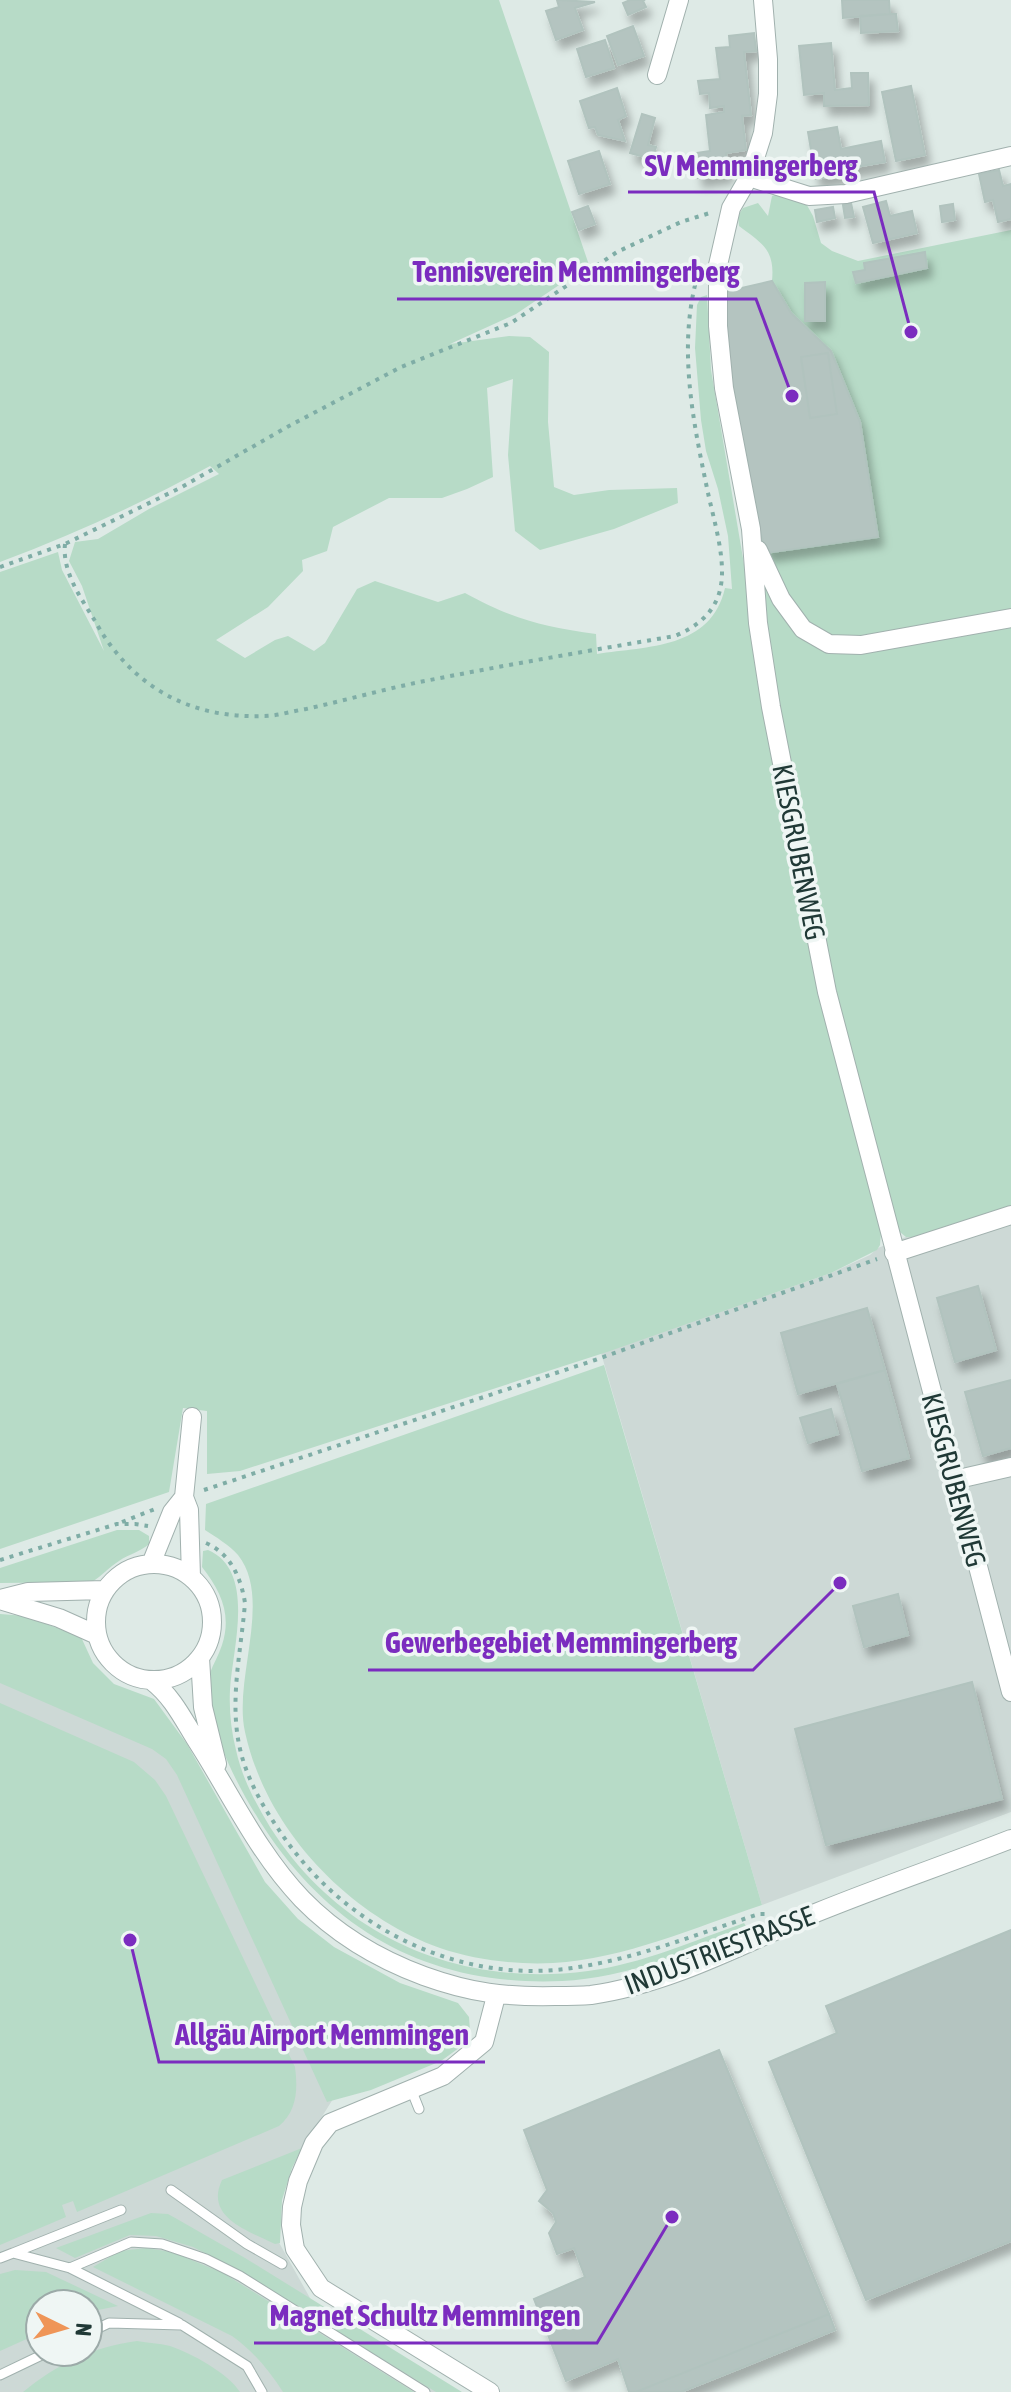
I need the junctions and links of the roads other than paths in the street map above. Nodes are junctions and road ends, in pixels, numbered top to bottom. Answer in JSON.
{"nodes":[{"id":1,"x":679,"y":0,"type":"edge"},
{"id":2,"x":763,"y":0,"type":"edge"},
{"id":3,"x":657,"y":75,"type":"dead end"},
{"id":4,"x":1011,"y":156,"type":"edge"},
{"id":5,"x":749,"y":177,"type":"junction"},
{"id":6,"x":751,"y":529,"type":"junction"},
{"id":7,"x":1011,"y":618,"type":"edge"},
{"id":8,"x":1011,"y":1215,"type":"edge"},
{"id":9,"x":894,"y":1253,"type":"junction"},
{"id":10,"x":192,"y":1417,"type":"dead end"},
{"id":11,"x":1011,"y":1467,"type":"edge"},
{"id":12,"x":954,"y":1480,"type":"junction"},
{"id":13,"x":184,"y":1497,"type":"junction"},
{"id":14,"x":151,"y":1564,"type":"junction"},
{"id":15,"x":191,"y":1577,"type":"junction"},
{"id":16,"x":105,"y":1590,"type":"junction"},
{"id":17,"x":0,"y":1600,"type":"edge"},
{"id":18,"x":97,"y":1635,"type":"junction"},
{"id":19,"x":200,"y":1658,"type":"junction"},
{"id":20,"x":152,"y":1681,"type":"junction"},
{"id":21,"x":1011,"y":1692,"type":"edge"},
{"id":22,"x":219,"y":1775,"type":"junction"},
{"id":23,"x":1011,"y":1839,"type":"edge"},
{"id":24,"x":496,"y":1996,"type":"junction"},
{"id":25,"x":411,"y":2089,"type":"junction"},
{"id":26,"x":419,"y":2109,"type":"dead end"},
{"id":27,"x":171,"y":2190,"type":"dead end"},
{"id":28,"x":121,"y":2210,"type":"dead end"},
{"id":29,"x":13,"y":2253,"type":"junction"},
{"id":30,"x":0,"y":2258,"type":"edge"},
{"id":31,"x":282,"y":2264,"type":"dead end"},
{"id":32,"x":70,"y":2268,"type":"junction"},
{"id":33,"x":104,"y":2325,"type":"edge"},
{"id":34,"x":182,"y":2325,"type":"junction"},
{"id":35,"x":24,"y":2364,"type":"edge"},
{"id":36,"x":0,"y":2375,"type":"edge"},
{"id":37,"x":262,"y":2392,"type":"edge"},
{"id":38,"x":425,"y":2392,"type":"edge"},
{"id":39,"x":490,"y":2392,"type":"edge"}],
"edges":[{"from":1,"to":3,"type":"street"},
{"from":2,"to":5,"type":"street","name":"KIESGRUBENWEG"},
{"from":4,"to":5,"type":"street"},
{"from":5,"to":6,"type":"street","name":"KIESGRUBENWEG"},
{"from":6,"to":7,"type":"street"},
{"from":6,"to":9,"type":"street","name":"KIESGRUBENWEG"},
{"from":8,"to":9,"type":"street"},
{"from":9,"to":12,"type":"street","name":"KIESGRUBENWEG"},
{"from":10,"to":13,"type":"street","name":"INDUSTRIESTRASSE"},
{"from":11,"to":12,"type":"street"},
{"from":12,"to":21,"type":"street","name":"KIESGRUBENWEG"},
{"from":13,"to":14,"type":"street"},
{"from":13,"to":15,"type":"street","name":"INDUSTRIESTRASSE"},
{"from":14,"to":15,"type":"street"},
{"from":14,"to":16,"type":"street"},
{"from":15,"to":19,"type":"street","name":"INDUSTRIESTRASSE"},
{"from":16,"to":17,"type":"street"},
{"from":16,"to":18,"type":"street"},
{"from":17,"to":18,"type":"street"},
{"from":18,"to":20,"type":"street","name":"INDUSTRIESTRASSE"},
{"from":19,"to":20,"type":"street"},
{"from":19,"to":22,"type":"street","name":"INDUSTRIESTRASSE"},
{"from":20,"to":22,"type":"street","name":"INDUSTRIESTRASSE"},
{"from":22,"to":24,"type":"street","name":"INDUSTRIESTRASSE"},
{"from":23,"to":24,"type":"street","name":"INDUSTRIESTRASSE"},
{"from":24,"to":25,"type":"street"},
{"from":25,"to":26,"type":"lane"},
{"from":25,"to":39,"type":"street"},
{"from":27,"to":31,"type":"lane"},
{"from":28,"to":29,"type":"lane"},
{"from":29,"to":30,"type":"lane"},
{"from":29,"to":32,"type":"lane"},
{"from":32,"to":34,"type":"lane"},
{"from":32,"to":38,"type":"lane"},
{"from":33,"to":34,"type":"lane"},
{"from":34,"to":37,"type":"lane"},
{"from":35,"to":36,"type":"lane"}]}
